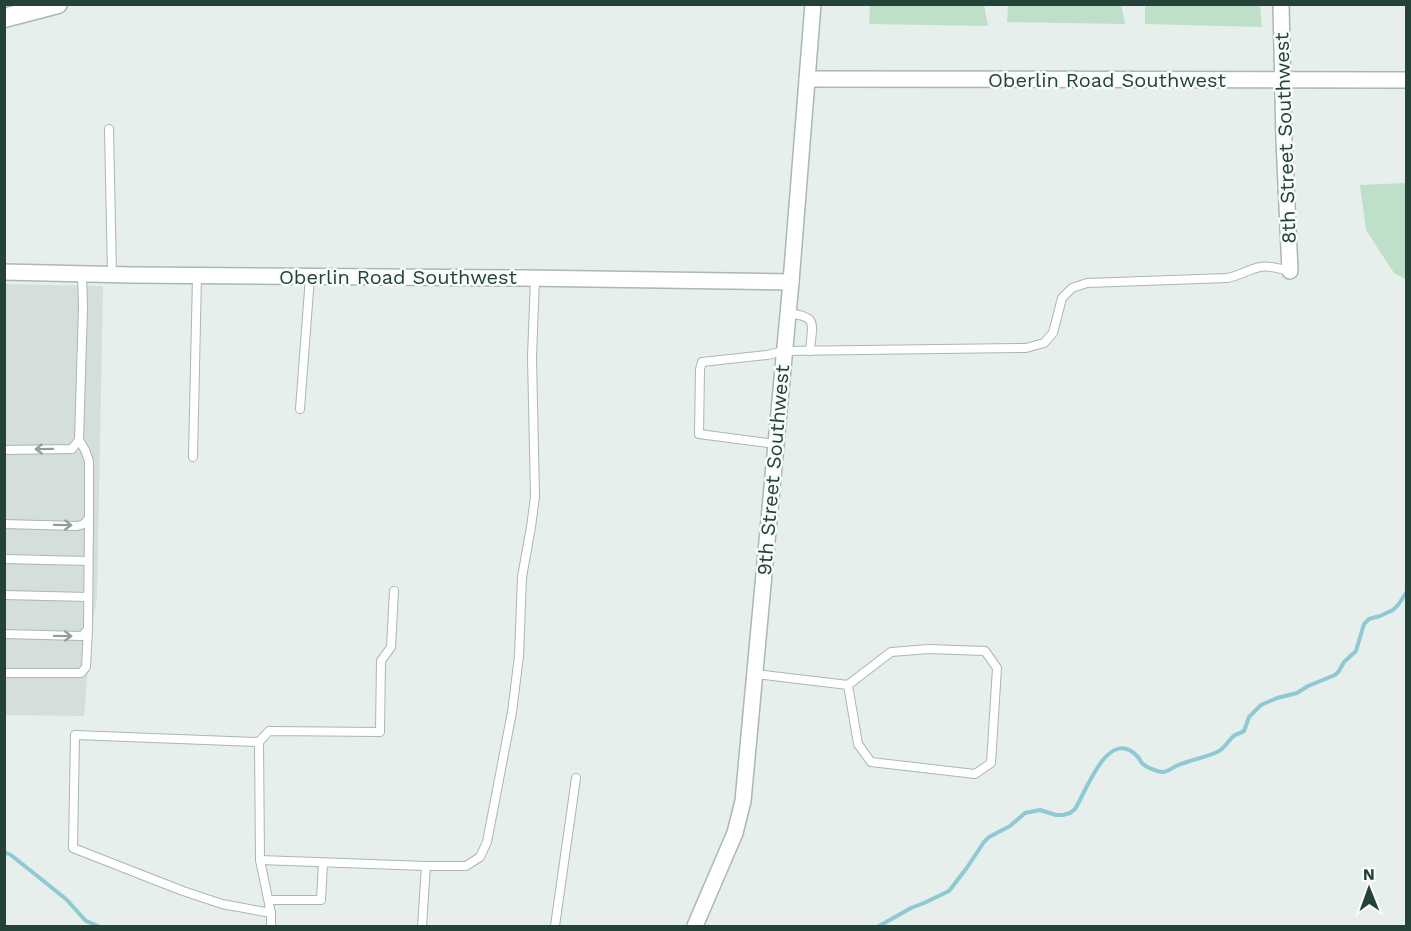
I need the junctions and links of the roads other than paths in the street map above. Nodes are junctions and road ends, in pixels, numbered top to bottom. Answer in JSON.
{"nodes":[{"id":1,"x":58,"y":4,"type":"edge"},
{"id":2,"x":813,"y":4,"type":"edge"},
{"id":3,"x":1281,"y":4,"type":"edge"},
{"id":4,"x":4,"y":18,"type":"edge"},
{"id":5,"x":807,"y":79,"type":"junction"},
{"id":6,"x":1282,"y":80,"type":"junction"},
{"id":7,"x":1407,"y":80,"type":"edge"},
{"id":8,"x":109,"y":129,"type":"dead end"},
{"id":9,"x":1290,"y":271,"type":"joint"},
{"id":10,"x":4,"y":272,"type":"edge"},
{"id":11,"x":82,"y":274,"type":"junction"},
{"id":12,"x":112,"y":275,"type":"junction"},
{"id":13,"x":197,"y":276,"type":"junction"},
{"id":14,"x":310,"y":276,"type":"junction"},
{"id":15,"x":535,"y":278,"type":"junction"},
{"id":16,"x":791,"y":282,"type":"junction"},
{"id":17,"x":788,"y":313,"type":"junction"},
{"id":18,"x":784,"y":351,"type":"junction"},
{"id":19,"x":810,"y":351,"type":"junction"},
{"id":20,"x":300,"y":410,"type":"dead end"},
{"id":21,"x":79,"y":440,"type":"junction"},
{"id":22,"x":776,"y":444,"type":"junction"},
{"id":23,"x":4,"y":450,"type":"edge"},
{"id":24,"x":193,"y":457,"type":"dead end"},
{"id":25,"x":88,"y":518,"type":"junction"},
{"id":26,"x":4,"y":524,"type":"edge"},
{"id":27,"x":4,"y":559,"type":"edge"},
{"id":28,"x":88,"y":561,"type":"junction"},
{"id":29,"x":394,"y":591,"type":"dead end"},
{"id":30,"x":4,"y":595,"type":"edge"},
{"id":31,"x":88,"y":597,"type":"junction"},
{"id":32,"x":88,"y":629,"type":"junction"},
{"id":33,"x":4,"y":634,"type":"edge"},
{"id":34,"x":4,"y":673,"type":"edge"},
{"id":35,"x":755,"y":674,"type":"junction"},
{"id":36,"x":848,"y":685,"type":"junction"},
{"id":37,"x":259,"y":742,"type":"junction"},
{"id":38,"x":576,"y":778,"type":"dead end"},
{"id":39,"x":260,"y":860,"type":"junction"},
{"id":40,"x":323,"y":862,"type":"junction"},
{"id":41,"x":426,"y":866,"type":"junction"},
{"id":42,"x":269,"y":900,"type":"junction"},
{"id":43,"x":271,"y":913,"type":"junction"},
{"id":44,"x":271,"y":927,"type":"edge"},
{"id":45,"x":422,"y":927,"type":"edge"},
{"id":46,"x":555,"y":927,"type":"edge"},
{"id":47,"x":695,"y":927,"type":"edge"}],
"edges":[{"from":1,"to":4,"type":"main road"},
{"from":2,"to":5,"type":"street","name":"9th Street Southwest"},
{"from":3,"to":6,"type":"street","name":"8th Street Southwest"},
{"from":5,"to":6,"type":"street","name":"Oberlin Road Southwest"},
{"from":5,"to":16,"type":"street","name":"9th Street Southwest"},
{"from":6,"to":7,"type":"street","name":"Oberlin Road Southwest"},
{"from":6,"to":9,"type":"street","name":"8th Street Southwest"},
{"from":8,"to":12,"type":"lane"},
{"from":9,"to":19,"type":"lane"},
{"from":10,"to":11,"type":"street","name":"Oberlin Road Southwest"},
{"from":11,"to":12,"type":"street","name":"Oberlin Road Southwest"},
{"from":11,"to":21,"type":"lane"},
{"from":12,"to":13,"type":"street","name":"Oberlin Road Southwest"},
{"from":13,"to":14,"type":"street","name":"Oberlin Road Southwest"},
{"from":13,"to":24,"type":"lane"},
{"from":14,"to":15,"type":"street","name":"Oberlin Road Southwest"},
{"from":14,"to":20,"type":"lane"},
{"from":15,"to":16,"type":"street","name":"Oberlin Road Southwest"},
{"from":15,"to":41,"type":"lane"},
{"from":16,"to":17,"type":"street","name":"9th Street Southwest"},
{"from":17,"to":18,"type":"street","name":"9th Street Southwest"},
{"from":17,"to":19,"type":"lane"},
{"from":18,"to":19,"type":"lane"},
{"from":18,"to":22,"type":"street","name":"9th Street Southwest"},
{"from":18,"to":22,"type":"lane"},
{"from":21,"to":23,"type":"lane","one_way":true},
{"from":21,"to":25,"type":"lane"},
{"from":22,"to":35,"type":"street","name":"9th Street Southwest"},
{"from":26,"to":25,"type":"lane","one_way":true},
{"from":25,"to":28,"type":"lane"},
{"from":27,"to":28,"type":"lane"},
{"from":28,"to":31,"type":"lane"},
{"from":29,"to":37,"type":"lane"},
{"from":30,"to":31,"type":"lane"},
{"from":31,"to":32,"type":"lane"},
{"from":33,"to":32,"type":"lane","one_way":true},
{"from":32,"to":34,"type":"lane"},
{"from":35,"to":36,"type":"lane"},
{"from":35,"to":47,"type":"street","name":"9th Street Southwest"},
{"from":36,"to":36,"type":"lane"},
{"from":37,"to":39,"type":"lane"},
{"from":37,"to":43,"type":"lane"},
{"from":38,"to":46,"type":"lane"},
{"from":39,"to":40,"type":"lane"},
{"from":39,"to":42,"type":"lane"},
{"from":40,"to":41,"type":"lane"},
{"from":40,"to":42,"type":"lane"},
{"from":41,"to":45,"type":"lane"},
{"from":42,"to":43,"type":"lane"},
{"from":43,"to":44,"type":"lane"}]}
